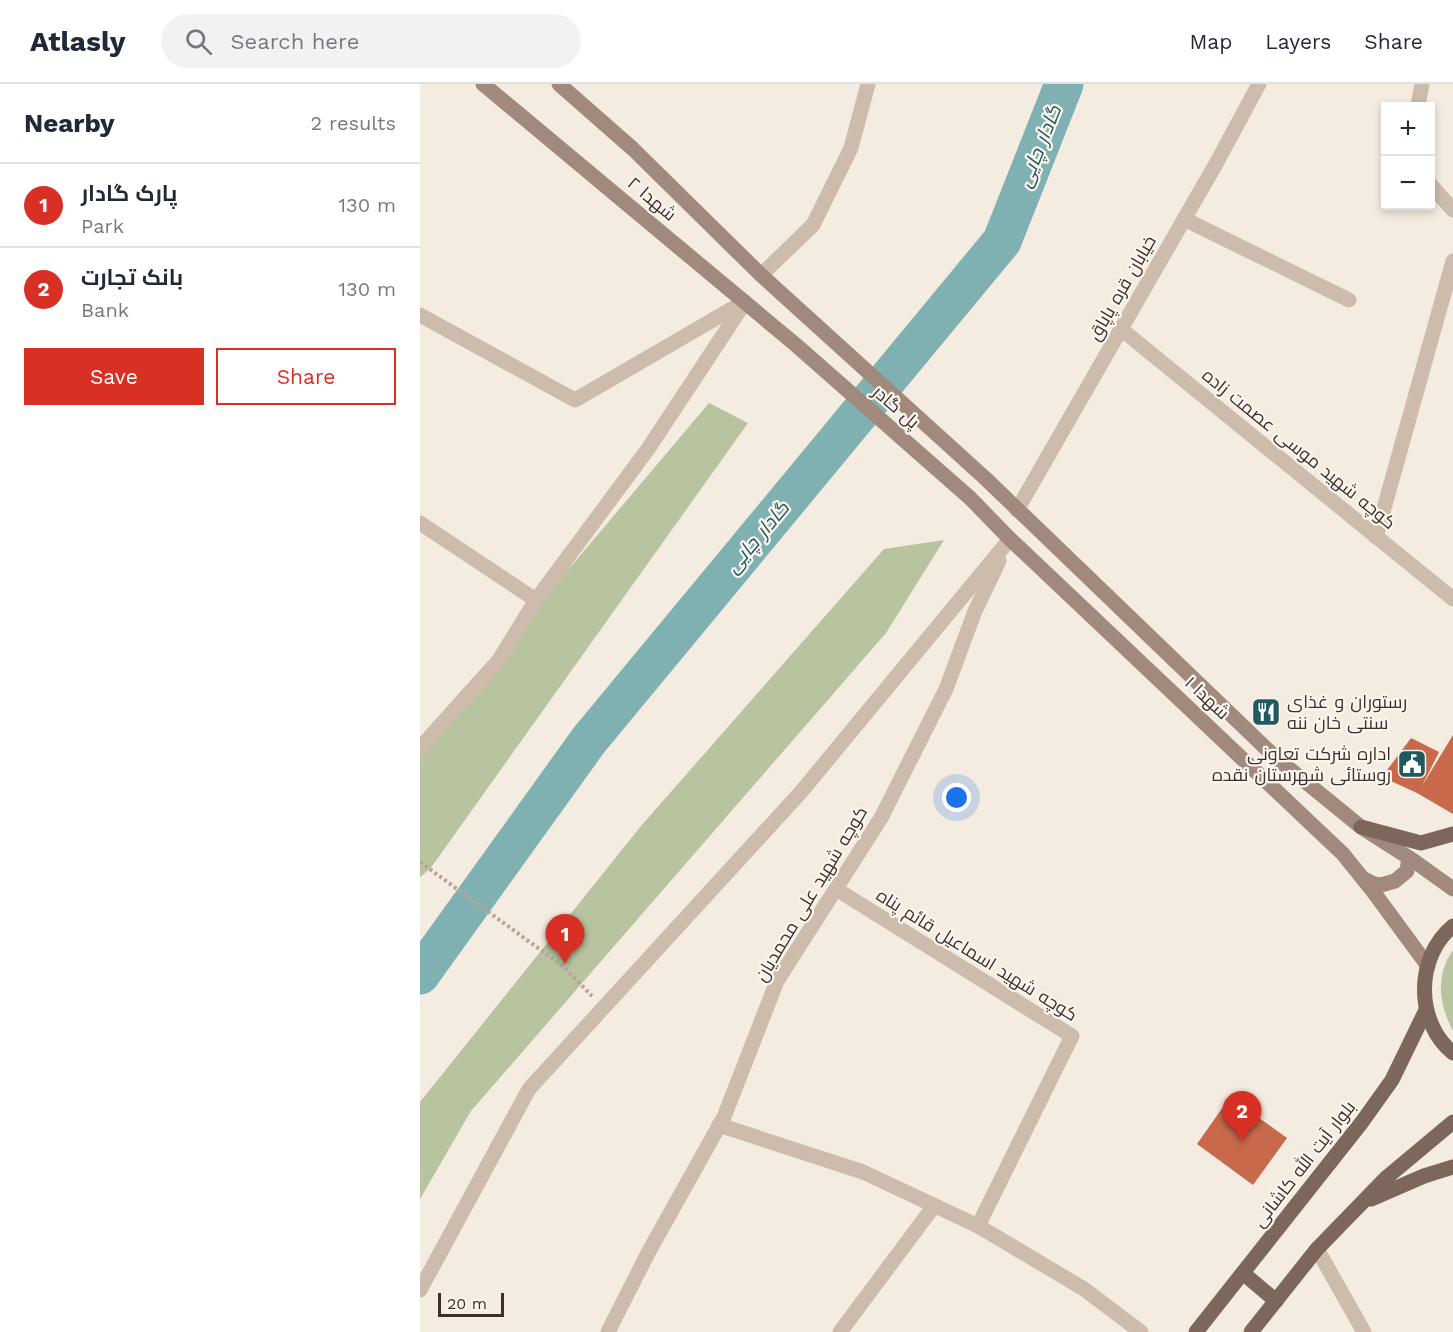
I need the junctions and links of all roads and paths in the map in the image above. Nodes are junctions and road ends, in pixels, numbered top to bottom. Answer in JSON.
{"nodes":[{"id":1,"x":483,"y":84,"type":"edge"},
{"id":2,"x":559,"y":84,"type":"edge"},
{"id":3,"x":868,"y":84,"type":"edge"},
{"id":4,"x":1259,"y":84,"type":"edge"},
{"id":5,"x":1422,"y":84,"type":"edge"},
{"id":6,"x":1419,"y":102,"type":"edge"},
{"id":7,"x":1435,"y":189,"type":"edge"},
{"id":8,"x":1453,"y":210,"type":"edge"},
{"id":9,"x":1184,"y":219,"type":"junction"},
{"id":10,"x":1453,"y":261,"type":"edge"},
{"id":11,"x":761,"y":275,"type":"junction"},
{"id":12,"x":1349,"y":300,"type":"dead end"},
{"id":13,"x":745,"y":302,"type":"junction"},
{"id":14,"x":420,"y":315,"type":"edge"},
{"id":15,"x":816,"y":324,"type":"joint"},
{"id":16,"x":1121,"y":329,"type":"junction"},
{"id":17,"x":796,"y":345,"type":"joint"},
{"id":18,"x":986,"y":479,"type":"joint"},
{"id":19,"x":970,"y":498,"type":"joint"},
{"id":20,"x":1017,"y":510,"type":"junction"},
{"id":21,"x":420,"y":523,"type":"edge"},
{"id":22,"x":1376,"y":537,"type":"junction"},
{"id":23,"x":1010,"y":539,"type":"junction"},
{"id":24,"x":1453,"y":599,"type":"edge"},
{"id":25,"x":536,"y":600,"type":"junction"},
{"id":26,"x":420,"y":748,"type":"edge"},
{"id":27,"x":1361,"y":827,"type":"junction"},
{"id":28,"x":1453,"y":834,"type":"edge"},
{"id":29,"x":1409,"y":858,"type":"junction"},
{"id":30,"x":420,"y":862,"type":"edge"},
{"id":31,"x":1362,"y":877,"type":"junction"},
{"id":32,"x":836,"y":889,"type":"junction"},
{"id":33,"x":1453,"y":890,"type":"edge"},
{"id":34,"x":1453,"y":926,"type":"edge"},
{"id":35,"x":1428,"y":966,"type":"junction"},
{"id":36,"x":603,"y":1008,"type":"junction"},
{"id":37,"x":1426,"y":1010,"type":"junction"},
{"id":38,"x":1453,"y":1053,"type":"edge"},
{"id":39,"x":1453,"y":1122,"type":"edge"},
{"id":40,"x":719,"y":1125,"type":"junction"},
{"id":41,"x":1453,"y":1167,"type":"edge"},
{"id":42,"x":1363,"y":1202,"type":"junction"},
{"id":43,"x":934,"y":1206,"type":"junction"},
{"id":44,"x":978,"y":1226,"type":"junction"},
{"id":45,"x":1317,"y":1249,"type":"junction"},
{"id":46,"x":1243,"y":1273,"type":"junction"},
{"id":47,"x":420,"y":1290,"type":"edge"},
{"id":48,"x":1275,"y":1301,"type":"junction"},
{"id":49,"x":608,"y":1332,"type":"edge"},
{"id":50,"x":840,"y":1332,"type":"edge"},
{"id":51,"x":1141,"y":1332,"type":"edge"},
{"id":52,"x":1196,"y":1332,"type":"edge"},
{"id":53,"x":1251,"y":1332,"type":"edge"},
{"id":54,"x":1364,"y":1332,"type":"edge"}],
"edges":[{"from":1,"to":13,"type":"main road","name":"شهدا ۲"},
{"from":2,"to":11,"type":"main road","name":"شهدا ۲"},
{"from":3,"to":11,"type":"street"},
{"from":4,"to":9,"type":"street","name":"خیابان قره پاپاق"},
{"from":5,"to":6,"type":"street"},
{"from":7,"to":8,"type":"street"},
{"from":9,"to":12,"type":"street"},
{"from":9,"to":16,"type":"street","name":"خیابان قره پاپاق"},
{"from":10,"to":22,"type":"street"},
{"from":11,"to":15,"type":"main road","name":"شهدا ۲"},
{"from":13,"to":14,"type":"street"},
{"from":13,"to":17,"type":"main road","name":"شهدا ۲"},
{"from":13,"to":25,"type":"street"},
{"from":15,"to":18,"type":"main road","name":"پل گادر"},
{"from":16,"to":20,"type":"street","name":"خیابان قره پاپاق"},
{"from":16,"to":22,"type":"street","name":"کوچه شهید موسی عصمت زاده"},
{"from":17,"to":19,"type":"main road","name":"پل گادر"},
{"from":18,"to":20,"type":"main road","name":"شهدا ۱"},
{"from":19,"to":23,"type":"main road","name":"شهدا ۱"},
{"from":20,"to":27,"type":"main road","name":"شهدا ۱"},
{"from":21,"to":25,"type":"street"},
{"from":22,"to":24,"type":"street","name":"کوچه شهید موسی عصمت زاده"},
{"from":23,"to":31,"type":"main road","name":"شهدا ۱"},
{"from":23,"to":32,"type":"street","name":"کوچه شهید علی محمدیان"},
{"from":23,"to":36,"type":"street"},
{"from":25,"to":26,"type":"street"},
{"from":27,"to":28,"type":"main road"},
{"from":27,"to":29,"type":"main road","name":"شهدا ۱"},
{"from":29,"to":31,"type":"main road"},
{"from":29,"to":33,"type":"main road","name":"شهدا ۱"},
{"from":30,"to":36,"type":"path"},
{"from":31,"to":35,"type":"main road","name":"شهدا ۱"},
{"from":32,"to":40,"type":"street","name":"کوچه شهید علی محمدیان"},
{"from":32,"to":44,"type":"street","name":"کوچه شهید اسماعیل قائم پناه"},
{"from":34,"to":35,"type":"main road"},
{"from":35,"to":37,"type":"main road"},
{"from":36,"to":47,"type":"street"},
{"from":37,"to":38,"type":"main road"},
{"from":37,"to":46,"type":"main road","name":"بلوار آیت الله کاشانی"},
{"from":39,"to":42,"type":"main road"},
{"from":40,"to":43,"type":"street"},
{"from":40,"to":49,"type":"street","name":"کوچه شهید علی محمدیان"},
{"from":41,"to":42,"type":"main road"},
{"from":42,"to":45,"type":"main road"},
{"from":43,"to":44,"type":"street"},
{"from":43,"to":50,"type":"street"},
{"from":44,"to":51,"type":"street"},
{"from":45,"to":48,"type":"main road"},
{"from":45,"to":54,"type":"street"},
{"from":46,"to":48,"type":"main road"},
{"from":46,"to":52,"type":"main road","name":"بلوار آیت الله کاشانی"},
{"from":48,"to":53,"type":"main road"}]}
